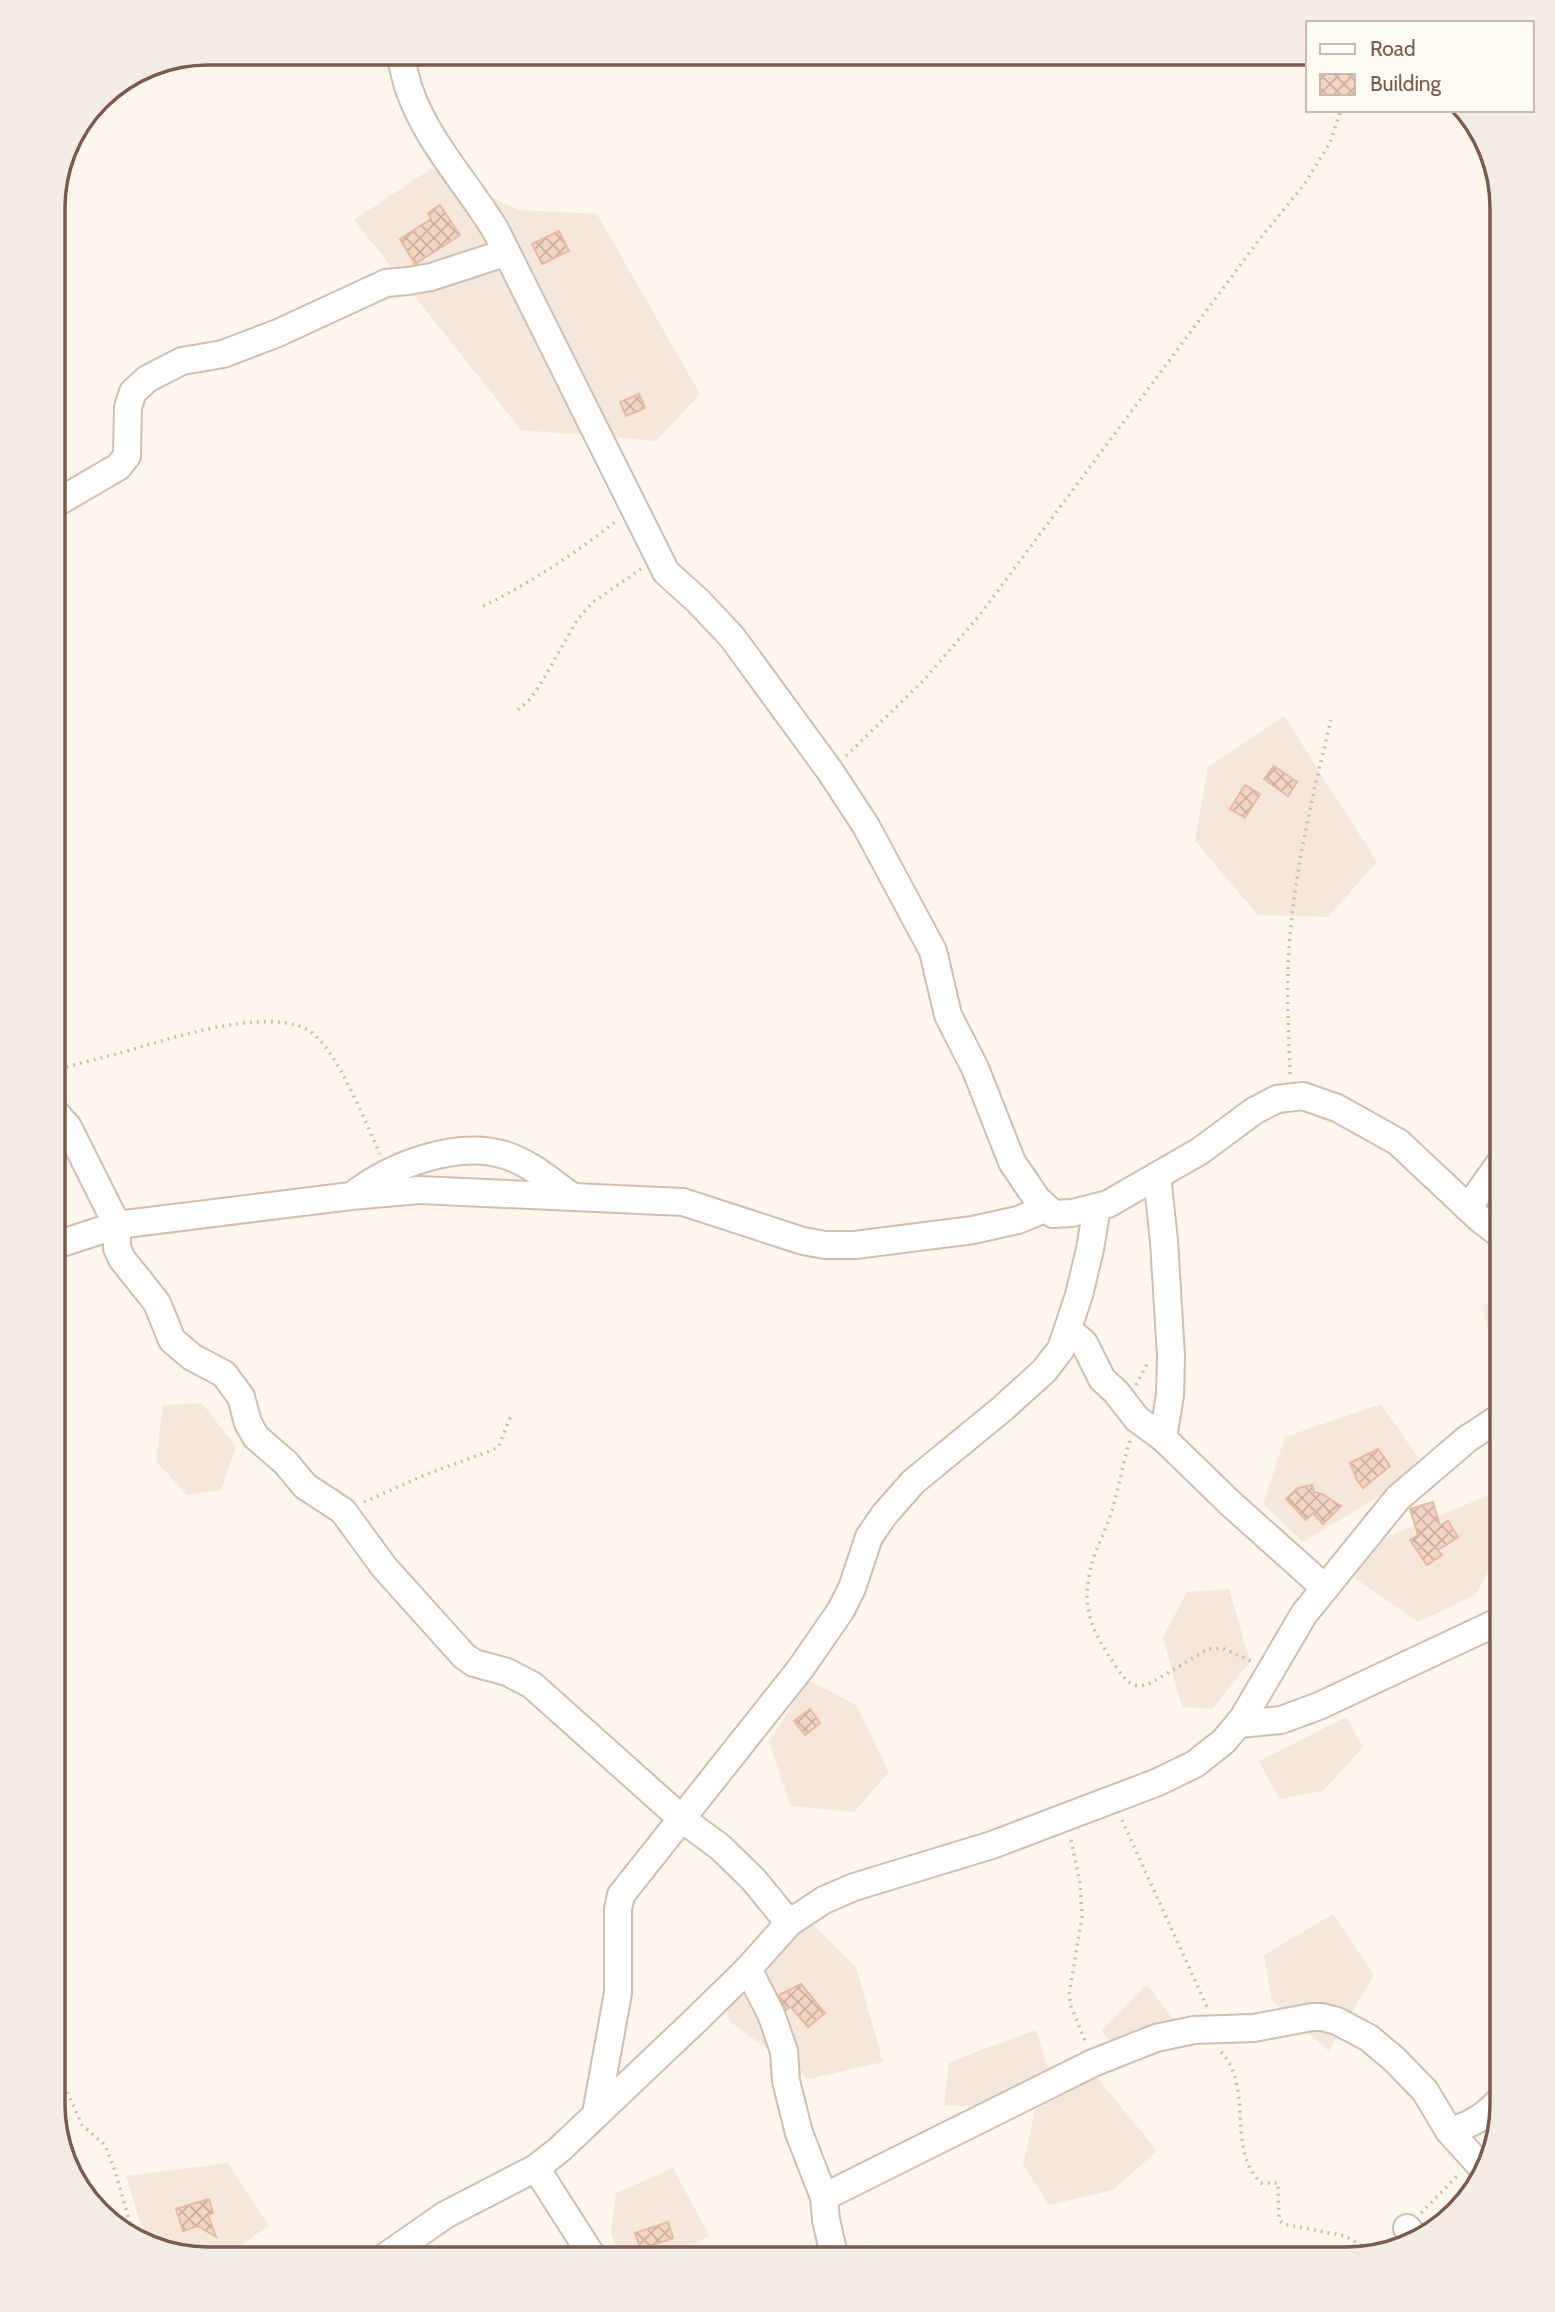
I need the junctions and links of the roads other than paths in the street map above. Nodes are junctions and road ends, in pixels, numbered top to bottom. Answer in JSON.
{"nodes":[{"id":1,"x":402,"y":65,"type":"edge"},
{"id":2,"x":505,"y":253,"type":"junction"},
{"id":3,"x":65,"y":498,"type":"edge"},
{"id":4,"x":65,"y":1124,"type":"edge"},
{"id":5,"x":1157,"y":1176,"type":"junction"},
{"id":6,"x":1490,"y":1178,"type":"edge"},
{"id":7,"x":570,"y":1195,"type":"junction"},
{"id":8,"x":352,"y":1196,"type":"junction"},
{"id":9,"x":1097,"y":1207,"type":"junction"},
{"id":10,"x":1047,"y":1208,"type":"junction"},
{"id":11,"x":1468,"y":1208,"type":"junction"},
{"id":12,"x":117,"y":1225,"type":"junction"},
{"id":13,"x":1490,"y":1226,"type":"edge"},
{"id":14,"x":65,"y":1242,"type":"edge"},
{"id":15,"x":1069,"y":1330,"type":"junction"},
{"id":16,"x":1490,"y":1424,"type":"edge"},
{"id":17,"x":1163,"y":1438,"type":"junction"},
{"id":18,"x":1325,"y":1588,"type":"junction"},
{"id":19,"x":1490,"y":1626,"type":"edge"},
{"id":20,"x":1239,"y":1724,"type":"junction"},
{"id":21,"x":682,"y":1818,"type":"junction"},
{"id":22,"x":789,"y":1923,"type":"junction"},
{"id":23,"x":748,"y":1969,"type":"junction"},
{"id":24,"x":1490,"y":2111,"type":"edge"},
{"id":25,"x":596,"y":2114,"type":"junction"},
{"id":26,"x":1449,"y":2131,"type":"junction"},
{"id":27,"x":1477,"y":2163,"type":"edge"},
{"id":28,"x":536,"y":2168,"type":"junction"},
{"id":29,"x":824,"y":2197,"type":"junction"},
{"id":30,"x":398,"y":2247,"type":"edge"},
{"id":31,"x":586,"y":2247,"type":"edge"},
{"id":32,"x":833,"y":2247,"type":"edge"}],
"edges":[{"from":1,"to":2,"type":"street"},
{"from":2,"to":3,"type":"street"},
{"from":2,"to":10,"type":"street"},
{"from":4,"to":12,"type":"street"},
{"from":5,"to":9,"type":"street"},
{"from":5,"to":11,"type":"street"},
{"from":5,"to":17,"type":"street"},
{"from":6,"to":11,"type":"street"},
{"from":7,"to":8,"type":"street"},
{"from":7,"to":8,"type":"street"},
{"from":7,"to":10,"type":"street"},
{"from":8,"to":12,"type":"street"},
{"from":9,"to":10,"type":"street"},
{"from":9,"to":15,"type":"street"},
{"from":11,"to":13,"type":"street"},
{"from":12,"to":14,"type":"street"},
{"from":12,"to":21,"type":"street"},
{"from":15,"to":17,"type":"street"},
{"from":15,"to":21,"type":"street"},
{"from":16,"to":18,"type":"street"},
{"from":17,"to":18,"type":"street"},
{"from":18,"to":20,"type":"street"},
{"from":19,"to":20,"type":"street"},
{"from":20,"to":22,"type":"street"},
{"from":21,"to":22,"type":"street"},
{"from":21,"to":25,"type":"street"},
{"from":22,"to":23,"type":"street"},
{"from":23,"to":25,"type":"street"},
{"from":23,"to":29,"type":"street"},
{"from":24,"to":26,"type":"street"},
{"from":25,"to":28,"type":"street"},
{"from":26,"to":27,"type":"street"},
{"from":26,"to":29,"type":"street"},
{"from":28,"to":30,"type":"street"},
{"from":28,"to":31,"type":"street"},
{"from":29,"to":32,"type":"street"}]}
